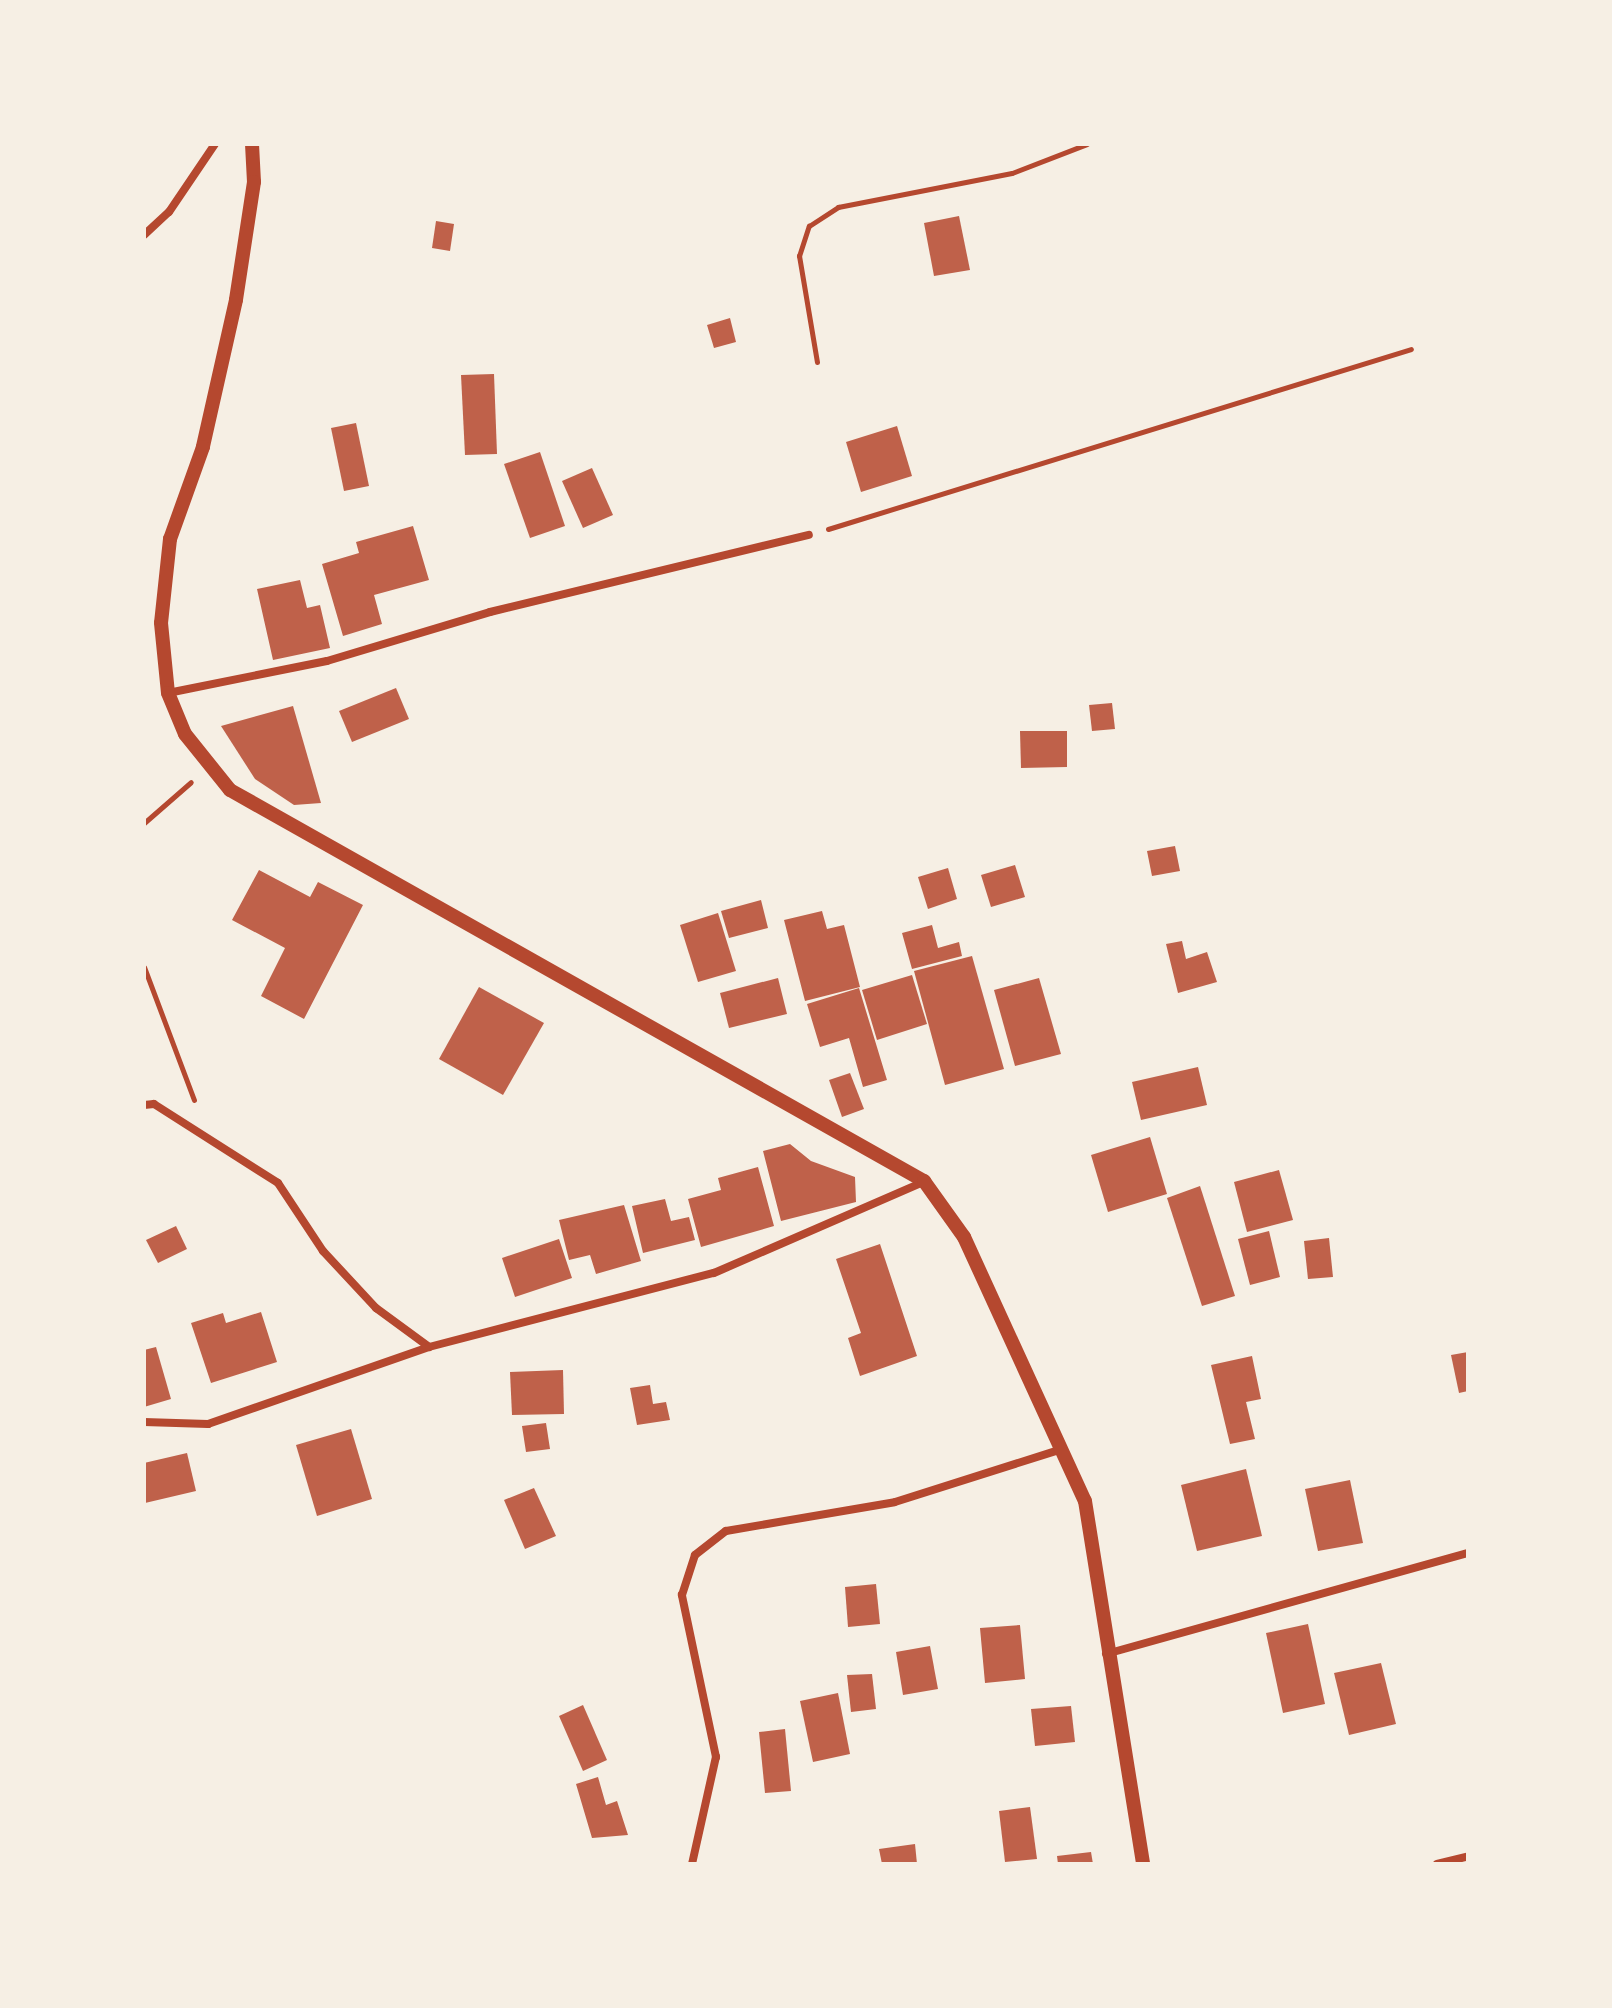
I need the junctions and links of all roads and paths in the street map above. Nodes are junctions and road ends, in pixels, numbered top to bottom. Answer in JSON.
{"nodes":[{"id":1,"x":215,"y":144,"type":"edge"},
{"id":2,"x":252,"y":144,"type":"edge"},
{"id":3,"x":1087,"y":144,"type":"edge"},
{"id":4,"x":144,"y":235,"type":"edge"},
{"id":5,"x":1411,"y":349,"type":"dead end"},
{"id":6,"x":817,"y":362,"type":"dead end"},
{"id":7,"x":809,"y":535,"type":"joint"},
{"id":8,"x":168,"y":693,"type":"junction"},
{"id":9,"x":206,"y":769,"type":"junction"},
{"id":10,"x":144,"y":823,"type":"edge"},
{"id":11,"x":144,"y":967,"type":"edge"},
{"id":12,"x":144,"y":1105,"type":"edge"},
{"id":13,"x":206,"y":1135,"type":"junction"},
{"id":14,"x":924,"y":1181,"type":"junction"},
{"id":15,"x":429,"y":1347,"type":"junction"},
{"id":16,"x":144,"y":1422,"type":"edge"},
{"id":17,"x":1064,"y":1448,"type":"junction"},
{"id":18,"x":1468,"y":1553,"type":"edge"},
{"id":19,"x":1105,"y":1654,"type":"junction"},
{"id":20,"x":1468,"y":1856,"type":"edge"},
{"id":21,"x":692,"y":1864,"type":"edge"},
{"id":22,"x":1143,"y":1864,"type":"edge"},
{"id":23,"x":1437,"y":1864,"type":"edge"}],
"edges":[{"from":1,"to":4,"type":"street"},
{"from":2,"to":8,"type":"street"},
{"from":3,"to":6,"type":"path"},
{"from":5,"to":7,"type":"path"},
{"from":7,"to":8,"type":"street"},
{"from":8,"to":9,"type":"street"},
{"from":9,"to":10,"type":"path"},
{"from":9,"to":14,"type":"street"},
{"from":11,"to":13,"type":"path"},
{"from":12,"to":13,"type":"street"},
{"from":13,"to":15,"type":"street"},
{"from":14,"to":15,"type":"street"},
{"from":14,"to":17,"type":"street"},
{"from":15,"to":16,"type":"street"},
{"from":17,"to":19,"type":"street"},
{"from":17,"to":21,"type":"street"},
{"from":18,"to":19,"type":"street"},
{"from":19,"to":22,"type":"street"},
{"from":20,"to":23,"type":"street"}]}
